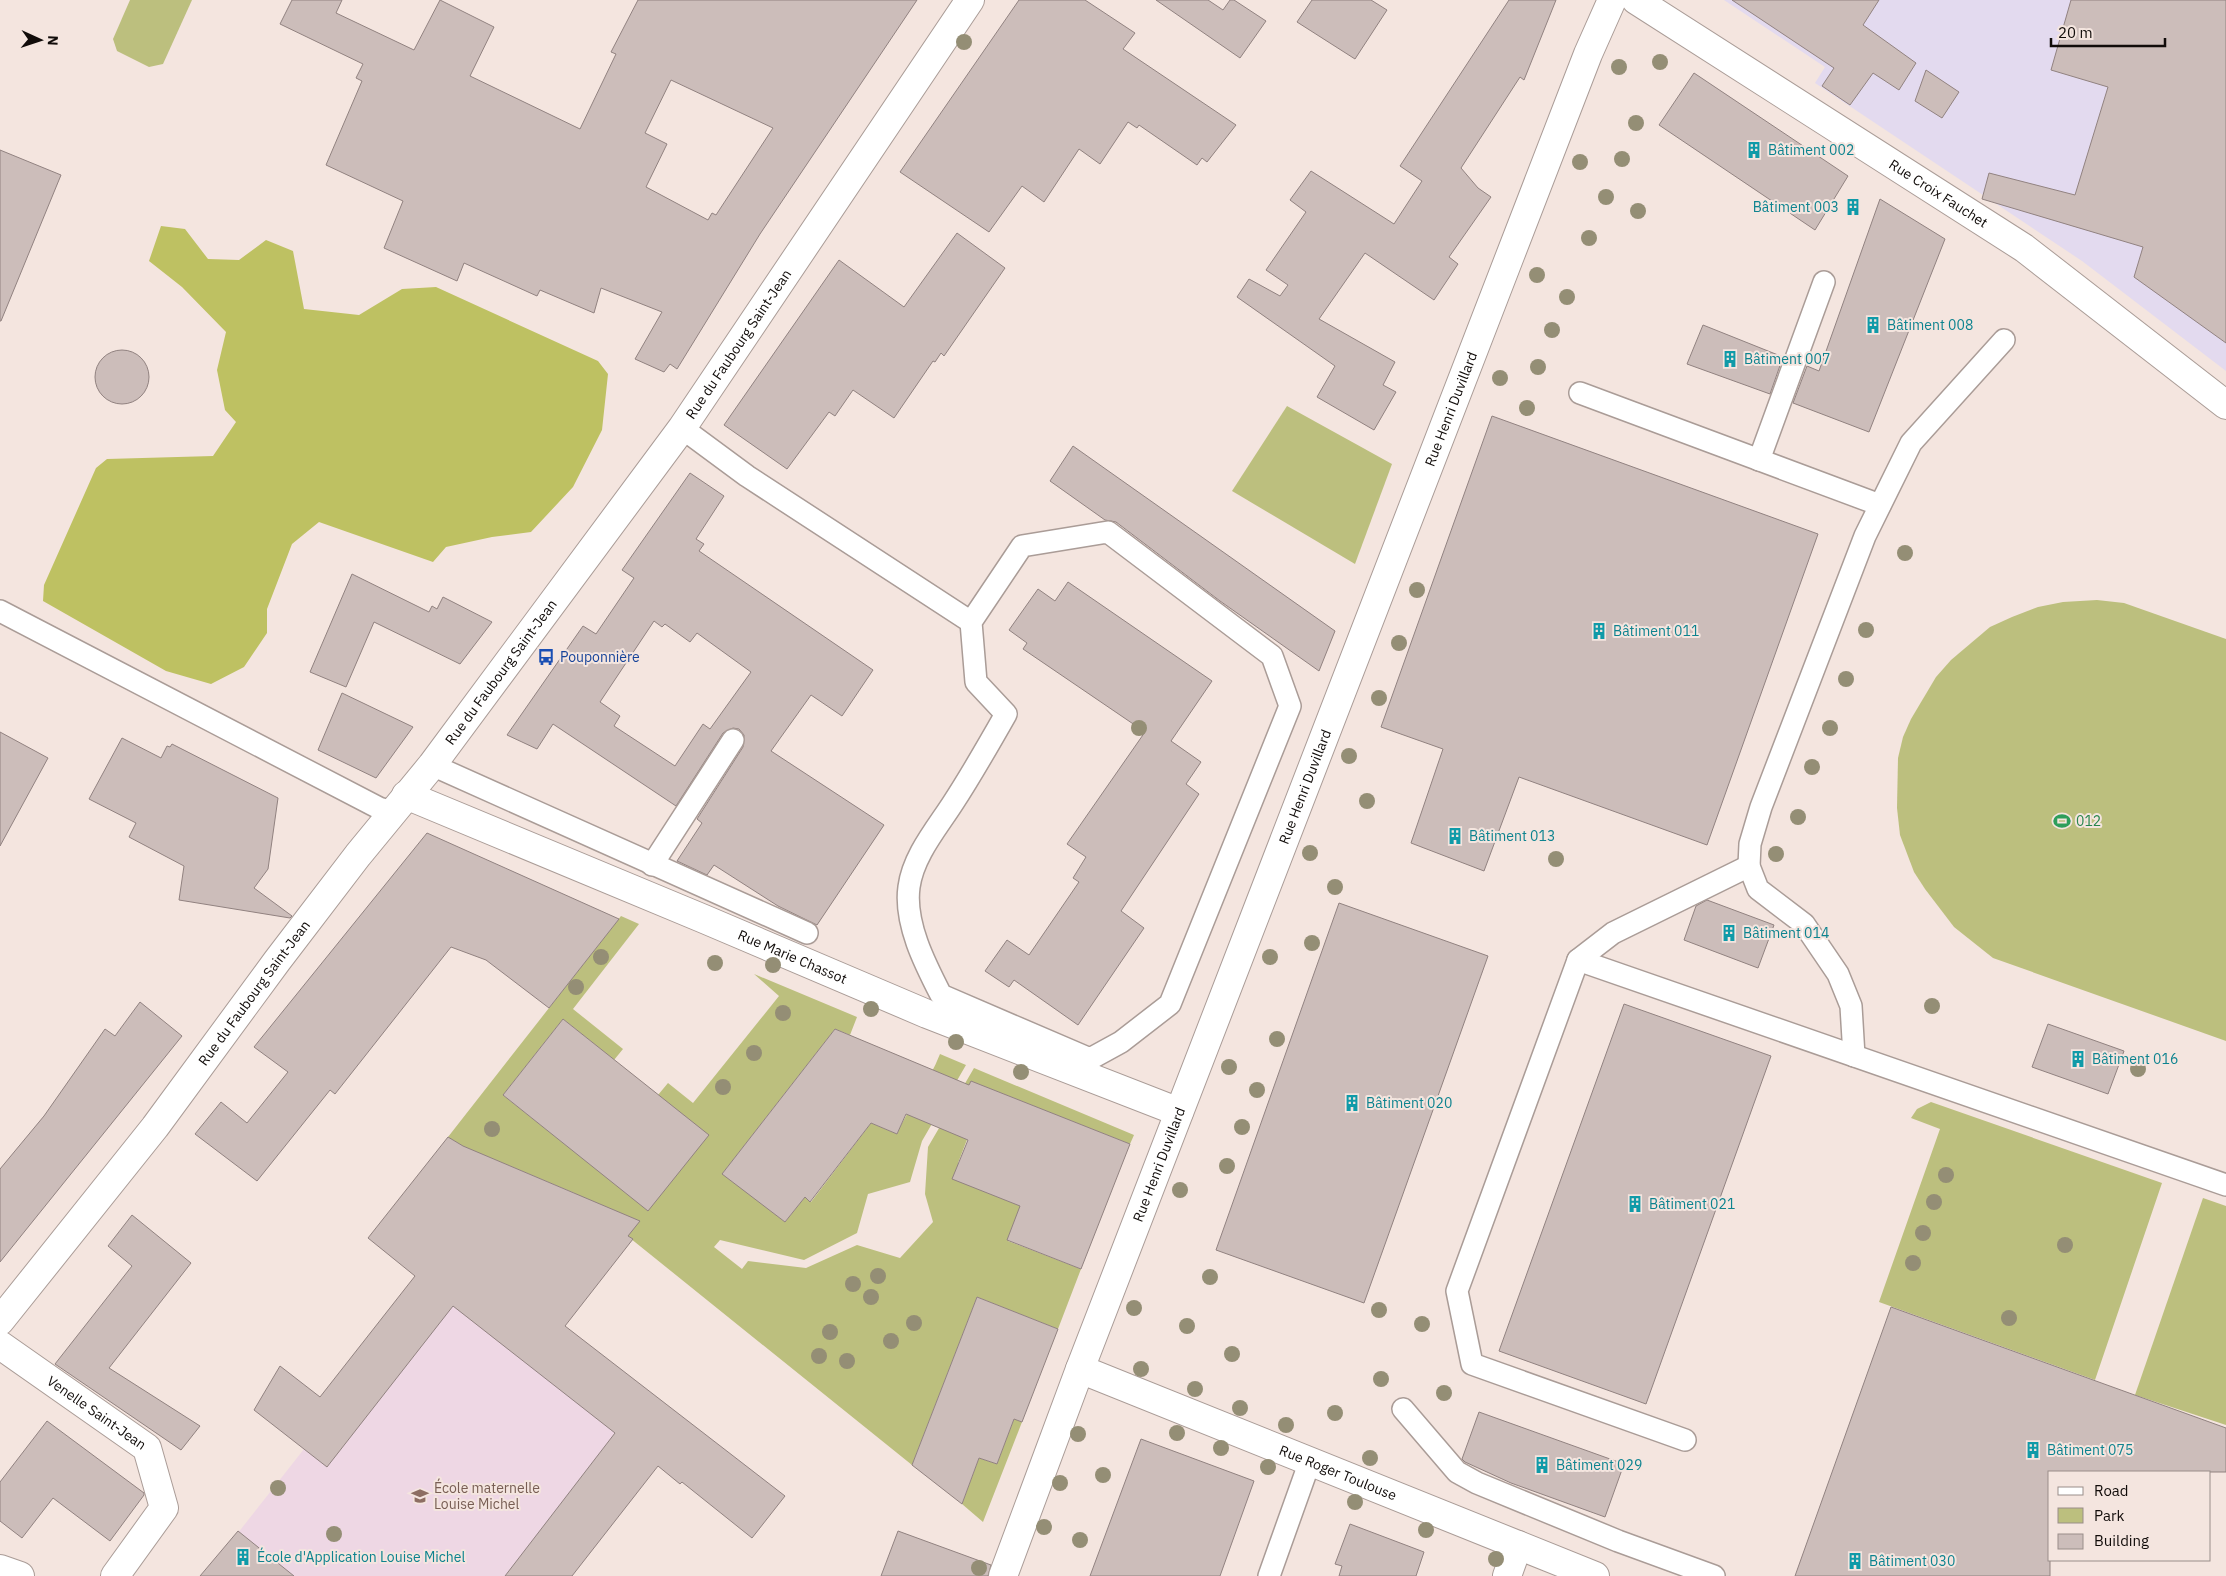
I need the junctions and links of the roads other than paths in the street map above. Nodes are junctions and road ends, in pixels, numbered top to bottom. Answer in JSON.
{"nodes":[{"id":1,"x":970,"y":0,"type":"edge"},
{"id":2,"x":1612,"y":0,"type":"edge"},
{"id":3,"x":1636,"y":0,"type":"edge"},
{"id":4,"x":1824,"y":282,"type":"dead end"},
{"id":5,"x":2004,"y":340,"type":"dead end"},
{"id":6,"x":1580,"y":393,"type":"dead end"},
{"id":7,"x":2226,"y":405,"type":"edge"},
{"id":8,"x":682,"y":428,"type":"junction"},
{"id":9,"x":1759,"y":460,"type":"junction"},
{"id":10,"x":1880,"y":505,"type":"junction"},
{"id":11,"x":0,"y":612,"type":"edge"},
{"id":12,"x":971,"y":622,"type":"junction"},
{"id":13,"x":733,"y":740,"type":"dead end"},
{"id":14,"x":432,"y":765,"type":"junction"},
{"id":15,"x":400,"y":804,"type":"junction"},
{"id":16,"x":652,"y":865,"type":"junction"},
{"id":17,"x":1749,"y":866,"type":"junction"},
{"id":18,"x":807,"y":933,"type":"dead end"},
{"id":19,"x":1578,"y":960,"type":"junction"},
{"id":20,"x":1854,"y":1056,"type":"junction"},
{"id":21,"x":1179,"y":1112,"type":"junction"},
{"id":22,"x":2226,"y":1185,"type":"edge"},
{"id":23,"x":0,"y":1321,"type":"edge"},
{"id":24,"x":0,"y":1345,"type":"edge"},
{"id":25,"x":1080,"y":1370,"type":"junction"},
{"id":26,"x":1403,"y":1410,"type":"dead end"},
{"id":27,"x":1685,"y":1440,"type":"dead end"},
{"id":28,"x":1310,"y":1461,"type":"junction"},
{"id":29,"x":1518,"y":1545,"type":"junction"},
{"id":30,"x":0,"y":1569,"type":"edge"},
{"id":31,"x":20,"y":1576,"type":"edge"},
{"id":32,"x":115,"y":1576,"type":"edge"},
{"id":33,"x":1004,"y":1576,"type":"edge"},
{"id":34,"x":1269,"y":1576,"type":"edge"},
{"id":35,"x":1507,"y":1576,"type":"edge"},
{"id":36,"x":1595,"y":1576,"type":"edge"},
{"id":37,"x":1714,"y":1576,"type":"edge"}],
"edges":[{"from":1,"to":8,"type":"street","name":"Rue du Faubourg Saint-Jean"},
{"from":2,"to":21,"type":"street","name":"Rue Henri Duvillard"},
{"from":3,"to":7,"type":"street","name":"Rue Croix Fauchet"},
{"from":4,"to":9,"type":"lane"},
{"from":5,"to":10,"type":"lane"},
{"from":6,"to":9,"type":"lane"},
{"from":8,"to":12,"type":"lane"},
{"from":8,"to":14,"type":"street","name":"Rue du Faubourg Saint-Jean"},
{"from":9,"to":10,"type":"lane"},
{"from":10,"to":17,"type":"lane"},
{"from":11,"to":15,"type":"lane"},
{"from":12,"to":12,"type":"lane"},
{"from":13,"to":16,"type":"lane"},
{"from":14,"to":15,"type":"street","name":"Rue du Faubourg Saint-Jean"},
{"from":14,"to":16,"type":"lane"},
{"from":15,"to":21,"type":"street","name":"Rue Marie Chassot"},
{"from":15,"to":23,"type":"street","name":"Rue du Faubourg Saint-Jean"},
{"from":16,"to":18,"type":"lane"},
{"from":17,"to":19,"type":"lane"},
{"from":17,"to":20,"type":"lane"},
{"from":19,"to":20,"type":"lane"},
{"from":19,"to":27,"type":"lane"},
{"from":20,"to":22,"type":"lane"},
{"from":21,"to":25,"type":"street","name":"Rue Henri Duvillard"},
{"from":24,"to":32,"type":"street","name":"Venelle Saint-Jean"},
{"from":25,"to":28,"type":"street","name":"Rue Roger Toulouse"},
{"from":25,"to":33,"type":"street","name":"Rue Henri Duvillard"},
{"from":26,"to":37,"type":"lane"},
{"from":28,"to":29,"type":"street","name":"Rue Roger Toulouse"},
{"from":28,"to":34,"type":"lane"},
{"from":29,"to":35,"type":"street"},
{"from":29,"to":36,"type":"street","name":"Rue Roger Toulouse"},
{"from":30,"to":31,"type":"street"}]}
